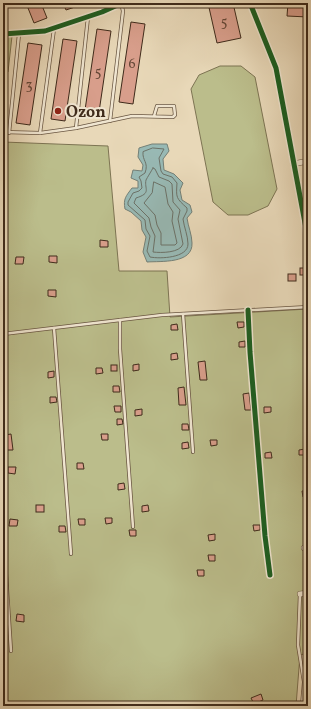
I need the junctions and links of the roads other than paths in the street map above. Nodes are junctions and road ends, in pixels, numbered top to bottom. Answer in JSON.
{"nodes":[{"id":1,"x":121,"y":3,"type":"edge"},
{"id":2,"x":250,"y":3,"type":"edge"},
{"id":3,"x":88,"y":17,"type":"junction"},
{"id":4,"x":54,"y":28,"type":"junction"},
{"id":5,"x":19,"y":33,"type":"junction"},
{"id":6,"x":3,"y":34,"type":"edge"},
{"id":7,"x":154,"y":116,"type":"junction"},
{"id":8,"x":110,"y":121,"type":"junction"},
{"id":9,"x":76,"y":128,"type":"junction"},
{"id":10,"x":3,"y":132,"type":"edge"},
{"id":11,"x":9,"y":133,"type":"junction"},
{"id":12,"x":40,"y":133,"type":"junction"},
{"id":13,"x":308,"y":161,"type":"edge"},
{"id":14,"x":293,"y":164,"type":"junction"},
{"id":15,"x":308,"y":239,"type":"edge"},
{"id":16,"x":308,"y":307,"type":"edge"},
{"id":17,"x":248,"y":310,"type":"junction"},
{"id":18,"x":183,"y":314,"type":"junction"},
{"id":19,"x":120,"y":320,"type":"junction"},
{"id":20,"x":54,"y":328,"type":"junction"},
{"id":21,"x":3,"y":334,"type":"edge"},
{"id":22,"x":194,"y":452,"type":"dead end"},
{"id":23,"x":3,"y":527,"type":"edge"},
{"id":24,"x":133,"y":527,"type":"dead end"},
{"id":25,"x":71,"y":554,"type":"dead end"},
{"id":26,"x":270,"y":575,"type":"dead end"},
{"id":27,"x":308,"y":593,"type":"edge"},
{"id":28,"x":300,"y":594,"type":"joint"},
{"id":29,"x":11,"y":651,"type":"dead end"},
{"id":30,"x":302,"y":706,"type":"edge"}],
"edges":[{"from":1,"to":3,"type":"street"},
{"from":1,"to":8,"type":"lane"},
{"from":2,"to":14,"type":"street"},
{"from":3,"to":4,"type":"street"},
{"from":3,"to":9,"type":"lane"},
{"from":4,"to":5,"type":"street"},
{"from":4,"to":12,"type":"lane"},
{"from":5,"to":6,"type":"street"},
{"from":5,"to":11,"type":"lane"},
{"from":7,"to":7,"type":"lane"},
{"from":7,"to":8,"type":"lane"},
{"from":8,"to":9,"type":"lane"},
{"from":9,"to":12,"type":"lane"},
{"from":10,"to":11,"type":"lane"},
{"from":11,"to":12,"type":"lane"},
{"from":13,"to":14,"type":"street"},
{"from":14,"to":15,"type":"street"},
{"from":16,"to":17,"type":"lane"},
{"from":17,"to":18,"type":"lane"},
{"from":17,"to":26,"type":"street"},
{"from":18,"to":19,"type":"lane"},
{"from":18,"to":22,"type":"lane"},
{"from":19,"to":20,"type":"lane"},
{"from":19,"to":24,"type":"lane"},
{"from":20,"to":21,"type":"lane"},
{"from":20,"to":25,"type":"lane"},
{"from":23,"to":29,"type":"lane"},
{"from":27,"to":28,"type":"street"},
{"from":28,"to":30,"type":"lane"}]}
